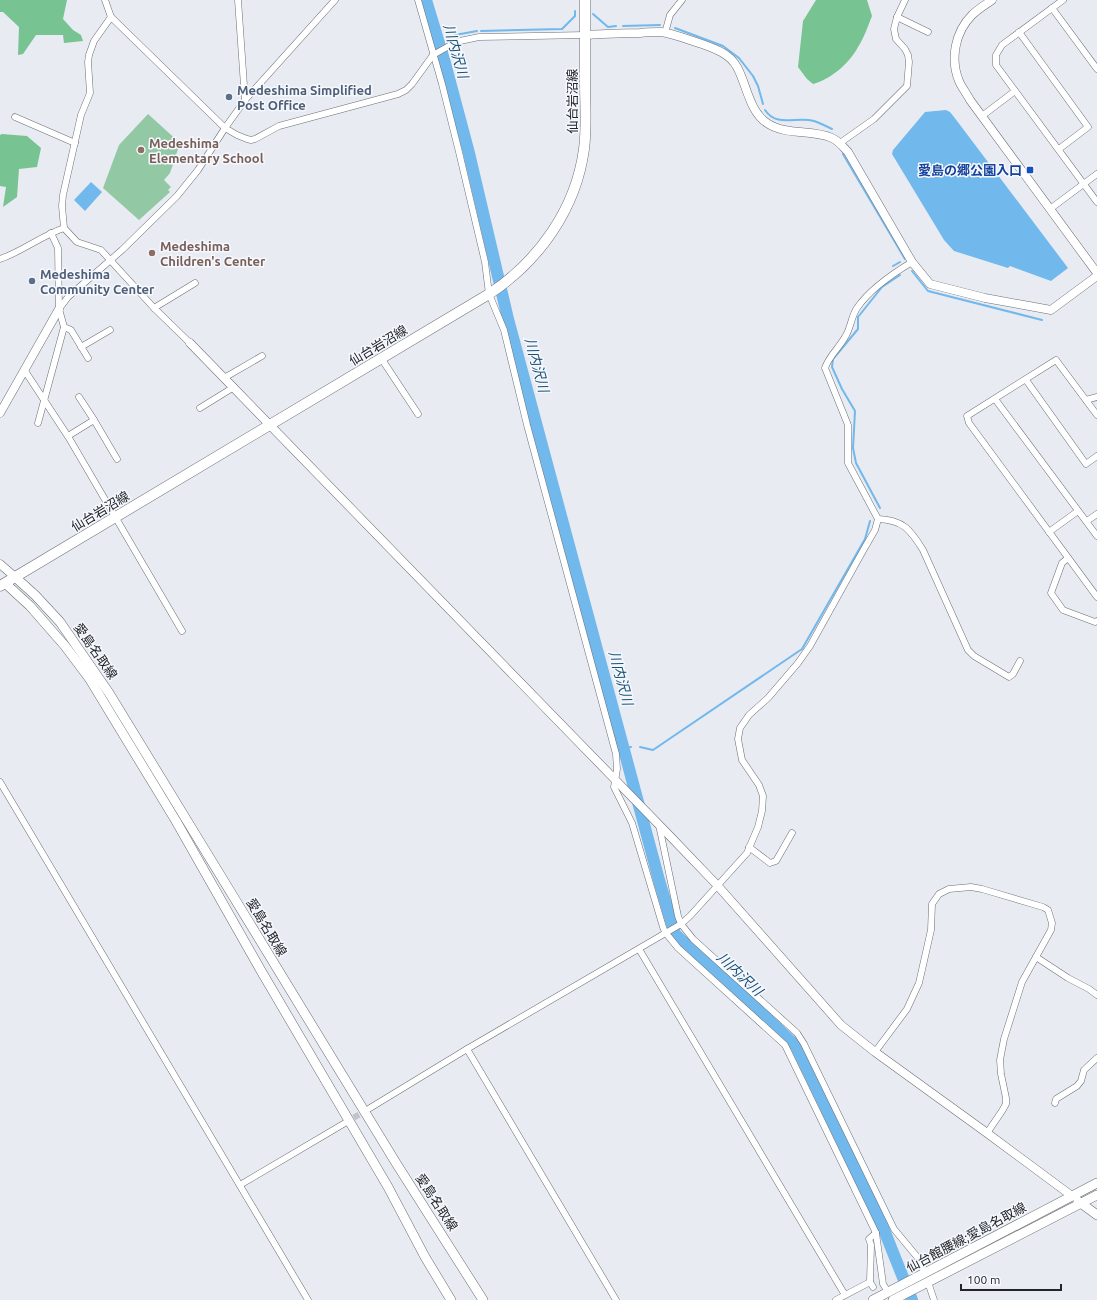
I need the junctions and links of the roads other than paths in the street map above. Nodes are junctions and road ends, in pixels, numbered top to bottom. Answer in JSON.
{"nodes":[{"id":1,"x":105,"y":0,"type":"edge"},
{"id":2,"x":238,"y":0,"type":"edge"},
{"id":3,"x":335,"y":0,"type":"edge"},
{"id":4,"x":418,"y":0,"type":"edge"},
{"id":5,"x":585,"y":0,"type":"edge"},
{"id":6,"x":682,"y":0,"type":"edge"},
{"id":7,"x":905,"y":0,"type":"edge"},
{"id":8,"x":991,"y":0,"type":"edge"},
{"id":9,"x":1063,"y":0,"type":"edge"},
{"id":10,"x":1052,"y":8,"type":"junction"},
{"id":11,"x":897,"y":16,"type":"junction"},
{"id":12,"x":111,"y":17,"type":"junction"},
{"id":13,"x":928,"y":32,"type":"dead end"},
{"id":14,"x":1019,"y":32,"type":"junction"},
{"id":15,"x":665,"y":33,"type":"junction"},
{"id":16,"x":585,"y":35,"type":"junction"},
{"id":17,"x":434,"y":55,"type":"junction"},
{"id":18,"x":1097,"y":69,"type":"edge"},
{"id":19,"x":1015,"y":91,"type":"junction"},
{"id":20,"x":245,"y":100,"type":"junction"},
{"id":21,"x":982,"y":116,"type":"junction"},
{"id":22,"x":15,"y":117,"type":"dead end"},
{"id":23,"x":225,"y":128,"type":"junction"},
{"id":24,"x":75,"y":143,"type":"junction"},
{"id":25,"x":840,"y":143,"type":"junction"},
{"id":26,"x":1059,"y":149,"type":"junction"},
{"id":27,"x":1097,"y":174,"type":"edge"},
{"id":28,"x":1084,"y":184,"type":"junction"},
{"id":29,"x":1097,"y":202,"type":"edge"},
{"id":30,"x":1050,"y":209,"type":"junction"},
{"id":31,"x":64,"y":228,"type":"junction"},
{"id":32,"x":51,"y":233,"type":"junction"},
{"id":33,"x":0,"y":259,"type":"edge"},
{"id":34,"x":110,"y":260,"type":"junction"},
{"id":35,"x":912,"y":262,"type":"junction"},
{"id":36,"x":1097,"y":272,"type":"edge"},
{"id":37,"x":1097,"y":276,"type":"edge"},
{"id":38,"x":195,"y":282,"type":"dead end"},
{"id":39,"x":491,"y":292,"type":"junction"},
{"id":40,"x":154,"y":308,"type":"junction"},
{"id":41,"x":59,"y":309,"type":"junction"},
{"id":42,"x":64,"y":327,"type":"junction"},
{"id":43,"x":110,"y":330,"type":"dead end"},
{"id":44,"x":190,"y":343,"type":"joint"},
{"id":45,"x":81,"y":347,"type":"junction"},
{"id":46,"x":262,"y":356,"type":"dead end"},
{"id":47,"x":88,"y":358,"type":"dead end"},
{"id":48,"x":382,"y":358,"type":"junction"},
{"id":49,"x":25,"y":371,"type":"junction"},
{"id":50,"x":224,"y":378,"type":"junction"},
{"id":51,"x":1026,"y":380,"type":"junction"},
{"id":52,"x":234,"y":387,"type":"junction"},
{"id":53,"x":79,"y":397,"type":"dead end"},
{"id":54,"x":1097,"y":397,"type":"edge"},
{"id":55,"x":995,"y":399,"type":"junction"},
{"id":56,"x":44,"y":400,"type":"junction"},
{"id":57,"x":1086,"y":400,"type":"junction"},
{"id":58,"x":200,"y":408,"type":"dead end"},
{"id":59,"x":0,"y":413,"type":"edge"},
{"id":60,"x":418,"y":414,"type":"dead end"},
{"id":61,"x":1097,"y":415,"type":"edge"},
{"id":62,"x":94,"y":420,"type":"junction"},
{"id":63,"x":38,"y":423,"type":"dead end"},
{"id":64,"x":270,"y":425,"type":"junction"},
{"id":65,"x":68,"y":436,"type":"junction"},
{"id":66,"x":1097,"y":456,"type":"edge"},
{"id":67,"x":117,"y":459,"type":"dead end"},
{"id":68,"x":1078,"y":511,"type":"junction"},
{"id":69,"x":1097,"y":514,"type":"edge"},
{"id":70,"x":116,"y":517,"type":"junction"},
{"id":71,"x":878,"y":519,"type":"junction"},
{"id":72,"x":1086,"y":521,"type":"junction"},
{"id":73,"x":1049,"y":532,"type":"junction"},
{"id":74,"x":1097,"y":536,"type":"edge"},
{"id":75,"x":1068,"y":558,"type":"junction"},
{"id":76,"x":0,"y":564,"type":"edge"},
{"id":77,"x":15,"y":577,"type":"junction"},
{"id":78,"x":2,"y":583,"type":"edge"},
{"id":79,"x":1097,"y":597,"type":"edge"},
{"id":80,"x":1097,"y":621,"type":"edge"},
{"id":81,"x":182,"y":631,"type":"dead end"},
{"id":82,"x":1020,"y":661,"type":"dead end"},
{"id":83,"x":615,"y":779,"type":"junction"},
{"id":84,"x":0,"y":782,"type":"edge"},
{"id":85,"x":659,"y":824,"type":"junction"},
{"id":86,"x":792,"y":833,"type":"dead end"},
{"id":87,"x":749,"y":847,"type":"junction"},
{"id":88,"x":717,"y":885,"type":"junction"},
{"id":89,"x":679,"y":924,"type":"junction"},
{"id":90,"x":667,"y":931,"type":"junction"},
{"id":91,"x":639,"y":949,"type":"junction"},
{"id":92,"x":1036,"y":957,"type":"junction"},
{"id":93,"x":1097,"y":995,"type":"edge"},
{"id":94,"x":467,"y":1049,"type":"junction"},
{"id":95,"x":875,"y":1052,"type":"junction"},
{"id":96,"x":1097,"y":1058,"type":"edge"},
{"id":97,"x":1056,"y":1103,"type":"dead end"},
{"id":98,"x":370,"y":1108,"type":"tunnel mouth"},
{"id":99,"x":345,"y":1123,"type":"tunnel mouth"},
{"id":100,"x":987,"y":1133,"type":"junction"},
{"id":101,"x":1097,"y":1183,"type":"edge"},
{"id":102,"x":240,"y":1185,"type":"junction"},
{"id":103,"x":1097,"y":1195,"type":"edge"},
{"id":104,"x":1072,"y":1196,"type":"junction"},
{"id":105,"x":1080,"y":1203,"type":"junction"},
{"id":106,"x":1097,"y":1215,"type":"edge"},
{"id":107,"x":876,"y":1233,"type":"junction"},
{"id":108,"x":923,"y":1280,"type":"junction"},
{"id":109,"x":845,"y":1295,"type":"junction"},
{"id":110,"x":893,"y":1295,"type":"edge"},
{"id":111,"x":308,"y":1300,"type":"edge"},
{"id":112,"x":451,"y":1300,"type":"edge"},
{"id":113,"x":484,"y":1300,"type":"edge"},
{"id":114,"x":616,"y":1300,"type":"edge"},
{"id":115,"x":836,"y":1300,"type":"edge"},
{"id":116,"x":873,"y":1300,"type":"edge"},
{"id":117,"x":934,"y":1300,"type":"edge"}],
"edges":[{"from":1,"to":12,"type":"street"},
{"from":2,"to":20,"type":"street"},
{"from":3,"to":20,"type":"street"},
{"from":4,"to":17,"type":"street"},
{"from":5,"to":16,"type":"main road","name":"仙台岩沼線"},
{"from":6,"to":15,"type":"street"},
{"from":7,"to":11,"type":"street"},
{"from":8,"to":21,"type":"street"},
{"from":9,"to":10,"type":"street"},
{"from":10,"to":14,"type":"street"},
{"from":10,"to":18,"type":"street"},
{"from":11,"to":13,"type":"street"},
{"from":11,"to":25,"type":"street"},
{"from":12,"to":23,"type":"street"},
{"from":12,"to":24,"type":"street"},
{"from":14,"to":19,"type":"street"},
{"from":14,"to":26,"type":"street"},
{"from":15,"to":16,"type":"street"},
{"from":15,"to":25,"type":"street"},
{"from":16,"to":17,"type":"street"},
{"from":16,"to":39,"type":"main road","name":"仙台岩沼線"},
{"from":17,"to":23,"type":"street"},
{"from":17,"to":39,"type":"street"},
{"from":19,"to":21,"type":"street"},
{"from":19,"to":26,"type":"street"},
{"from":20,"to":23,"type":"street"},
{"from":21,"to":30,"type":"street"},
{"from":22,"to":24,"type":"street"},
{"from":23,"to":34,"type":"street"},
{"from":24,"to":31,"type":"street"},
{"from":25,"to":35,"type":"street"},
{"from":26,"to":28,"type":"street"},
{"from":27,"to":28,"type":"street"},
{"from":28,"to":29,"type":"street"},
{"from":28,"to":30,"type":"street"},
{"from":30,"to":36,"type":"street"},
{"from":31,"to":32,"type":"street"},
{"from":31,"to":34,"type":"street"},
{"from":32,"to":33,"type":"street"},
{"from":32,"to":41,"type":"street"},
{"from":34,"to":40,"type":"street"},
{"from":34,"to":41,"type":"street"},
{"from":35,"to":37,"type":"street"},
{"from":35,"to":71,"type":"street"},
{"from":38,"to":40,"type":"street"},
{"from":39,"to":48,"type":"main road","name":"仙台岩沼線"},
{"from":39,"to":83,"type":"street"},
{"from":40,"to":44,"type":"street"},
{"from":41,"to":42,"type":"street"},
{"from":41,"to":49,"type":"street"},
{"from":42,"to":45,"type":"street"},
{"from":42,"to":56,"type":"street"},
{"from":43,"to":45,"type":"street"},
{"from":44,"to":50,"type":"street"},
{"from":45,"to":47,"type":"street"},
{"from":46,"to":50,"type":"street"},
{"from":48,"to":60,"type":"street"},
{"from":48,"to":64,"type":"main road","name":"仙台岩沼線"},
{"from":49,"to":56,"type":"street"},
{"from":49,"to":59,"type":"street"},
{"from":50,"to":52,"type":"street"},
{"from":51,"to":55,"type":"street"},
{"from":51,"to":57,"type":"street"},
{"from":51,"to":66,"type":"street"},
{"from":52,"to":58,"type":"street"},
{"from":52,"to":64,"type":"street"},
{"from":53,"to":62,"type":"street"},
{"from":54,"to":57,"type":"street"},
{"from":55,"to":68,"type":"street"},
{"from":55,"to":73,"type":"street"},
{"from":56,"to":63,"type":"street"},
{"from":56,"to":65,"type":"street"},
{"from":57,"to":61,"type":"street"},
{"from":62,"to":65,"type":"street"},
{"from":62,"to":67,"type":"street"},
{"from":64,"to":70,"type":"main road","name":"仙台岩沼線"},
{"from":64,"to":83,"type":"street"},
{"from":65,"to":70,"type":"street"},
{"from":68,"to":72,"type":"street"},
{"from":68,"to":73,"type":"street"},
{"from":69,"to":72,"type":"street"},
{"from":70,"to":77,"type":"main road","name":"仙台岩沼線"},
{"from":70,"to":81,"type":"street"},
{"from":71,"to":82,"type":"street"},
{"from":71,"to":87,"type":"street"},
{"from":72,"to":74,"type":"street"},
{"from":73,"to":75,"type":"street"},
{"from":75,"to":79,"type":"street"},
{"from":75,"to":80,"type":"street"},
{"from":76,"to":77,"type":"street"},
{"from":77,"to":78,"type":"main road","name":"仙台岩沼線"},
{"from":77,"to":113,"type":"main road","name":"愛島名取線"},
{"from":78,"to":112,"type":"main road","name":"愛島名取線"},
{"from":83,"to":85,"type":"street"},
{"from":83,"to":90,"type":"street"},
{"from":84,"to":102,"type":"street"},
{"from":85,"to":88,"type":"street"},
{"from":85,"to":89,"type":"street"},
{"from":86,"to":87,"type":"street"},
{"from":87,"to":88,"type":"street"},
{"from":88,"to":89,"type":"street"},
{"from":88,"to":95,"type":"street"},
{"from":89,"to":90,"type":"street"},
{"from":89,"to":108,"type":"street"},
{"from":90,"to":91,"type":"street"},
{"from":90,"to":107,"type":"street"},
{"from":91,"to":94,"type":"street"},
{"from":91,"to":109,"type":"street"},
{"from":92,"to":93,"type":"street"},
{"from":92,"to":95,"type":"street"},
{"from":92,"to":100,"type":"street"},
{"from":94,"to":98,"type":"street"},
{"from":94,"to":114,"type":"street"},
{"from":95,"to":100,"type":"street"},
{"from":96,"to":97,"type":"street"},
{"from":99,"to":102,"type":"street"},
{"from":100,"to":104,"type":"street"},
{"from":101,"to":104,"type":"main road","name":"仙台館腰線;愛島名取線"},
{"from":102,"to":111,"type":"street"},
{"from":103,"to":105,"type":"main road","name":"仙台館腰線;愛島名取線"},
{"from":104,"to":105,"type":"main road"},
{"from":104,"to":108,"type":"main road","name":"仙台館腰線;愛島名取線"},
{"from":105,"to":106,"type":"main road"},
{"from":105,"to":108,"type":"main road","name":"仙台館腰線;愛島名取線"},
{"from":107,"to":109,"type":"street"},
{"from":107,"to":110,"type":"street"},
{"from":108,"to":110,"type":"main road","name":"仙台館腰線;愛島名取線"},
{"from":108,"to":117,"type":"street"},
{"from":109,"to":115,"type":"street"},
{"from":110,"to":116,"type":"main road","name":"仙台館腰線;愛島名取線"}]}
